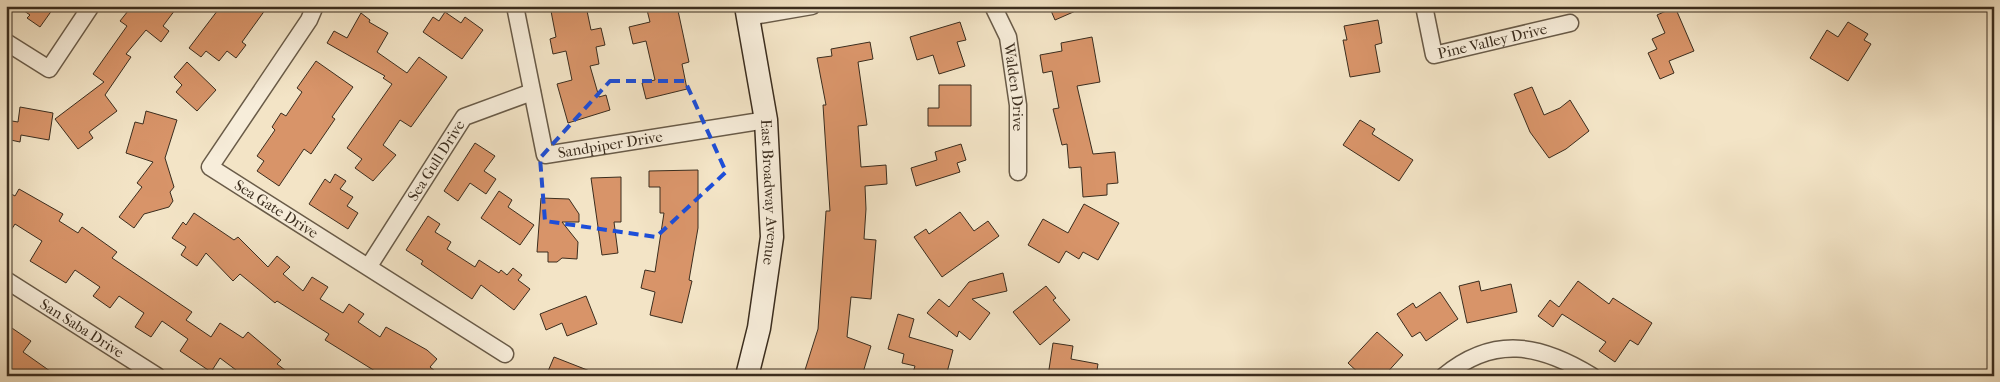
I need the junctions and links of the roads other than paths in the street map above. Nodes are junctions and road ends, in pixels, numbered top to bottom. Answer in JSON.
{"nodes":[{"id":1,"x":91,"y":6,"type":"edge"},
{"id":2,"x":314,"y":6,"type":"edge"},
{"id":3,"x":515,"y":6,"type":"edge"},
{"id":4,"x":812,"y":6,"type":"edge"},
{"id":5,"x":993,"y":6,"type":"edge"},
{"id":6,"x":1424,"y":6,"type":"edge"},
{"id":7,"x":747,"y":11,"type":"edge"},
{"id":8,"x":1570,"y":23,"type":"dead end"},
{"id":9,"x":6,"y":42,"type":"edge"},
{"id":10,"x":532,"y":92,"type":"junction"},
{"id":11,"x":766,"y":120,"type":"junction"},
{"id":12,"x":1018,"y":172,"type":"dead end"},
{"id":13,"x":369,"y":266,"type":"junction"},
{"id":14,"x":6,"y":280,"type":"edge"},
{"id":15,"x":504,"y":354,"type":"dead end"},
{"id":16,"x":157,"y":376,"type":"edge"},
{"id":17,"x":747,"y":376,"type":"edge"},
{"id":18,"x":1444,"y":376,"type":"edge"},
{"id":19,"x":1592,"y":376,"type":"edge"}],
"edges":[{"from":1,"to":9,"type":"street"},
{"from":2,"to":13,"type":"street","name":"Sea Gate Drive"},
{"from":3,"to":10,"type":"street","name":"Sandpiper Drive"},
{"from":4,"to":7,"type":"street"},
{"from":5,"to":12,"type":"street","name":"Walden Drive"},
{"from":6,"to":8,"type":"street","name":"Pine Valley Drive"},
{"from":7,"to":11,"type":"street","name":"East Broadway Avenue"},
{"from":10,"to":11,"type":"street","name":"Sandpiper Drive"},
{"from":10,"to":13,"type":"street","name":"Sea Gull Drive"},
{"from":11,"to":17,"type":"street","name":"East Broadway Avenue"},
{"from":13,"to":15,"type":"street","name":"Sea Gate Drive"},
{"from":14,"to":16,"type":"street","name":"San Saba Drive"},
{"from":18,"to":19,"type":"street"}]}
